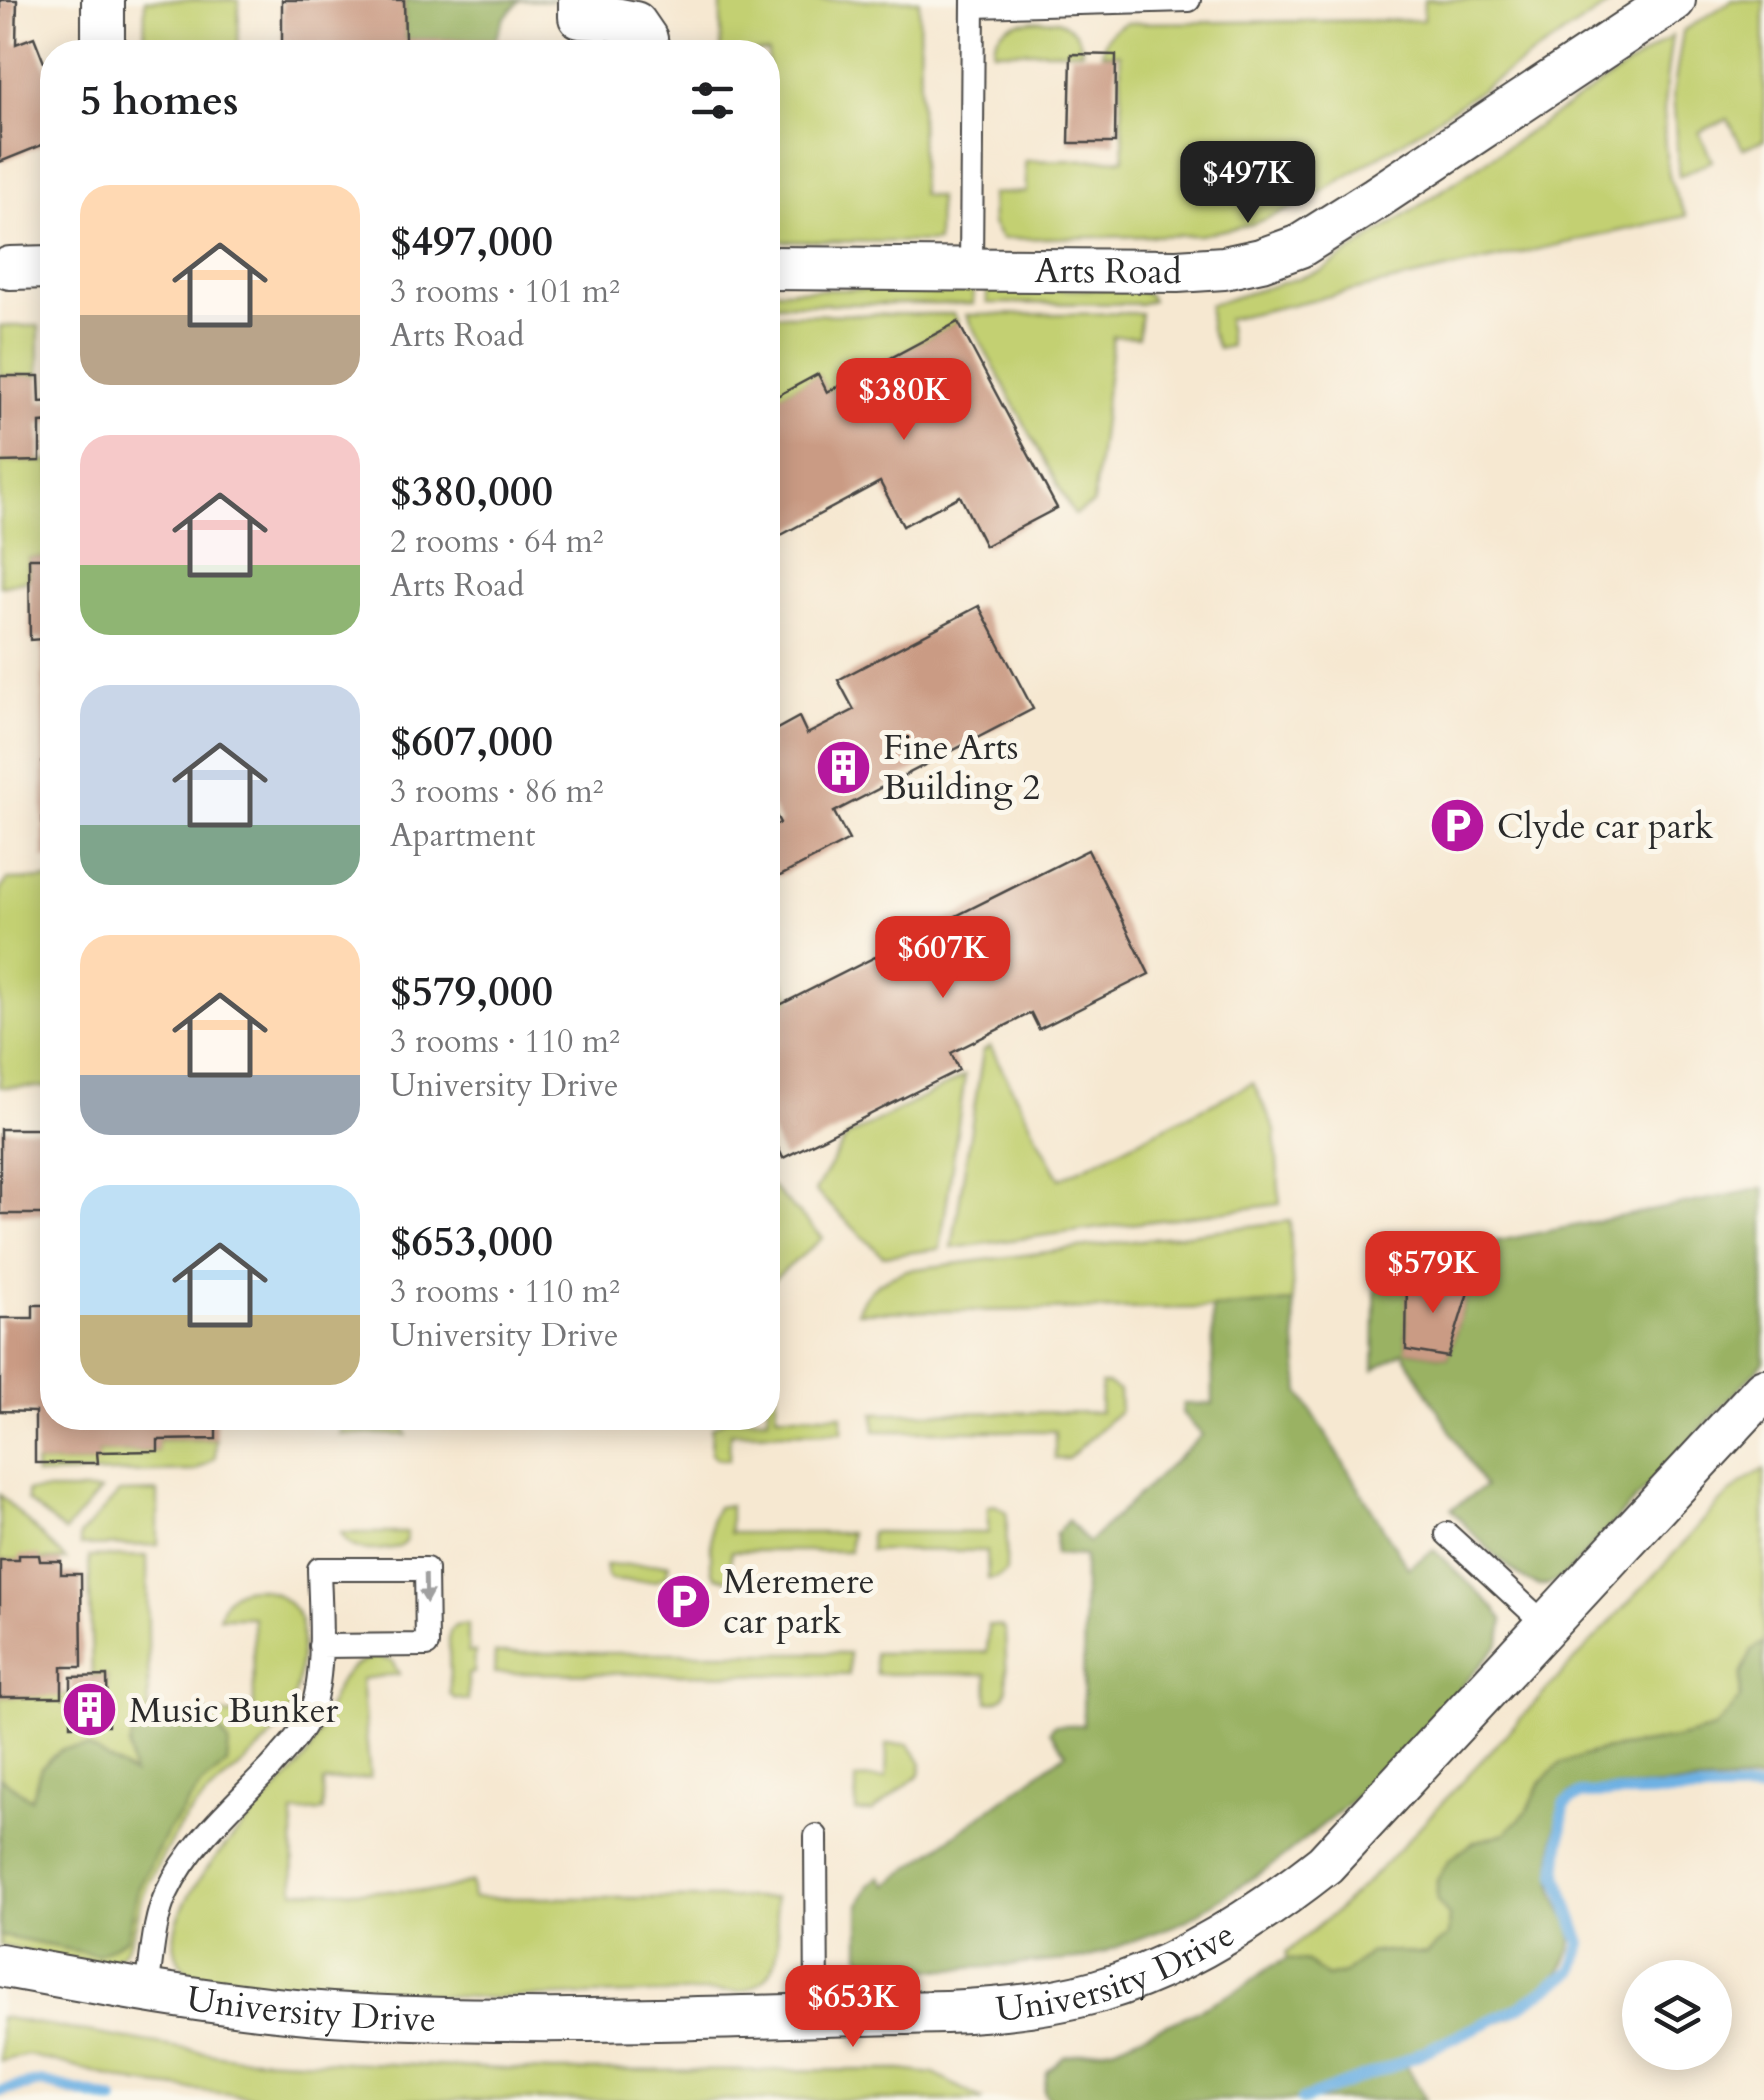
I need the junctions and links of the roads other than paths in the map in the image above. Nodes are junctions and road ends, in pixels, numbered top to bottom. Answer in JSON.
{"nodes":[{"id":1,"x":103,"y":0,"type":"edge"},
{"id":2,"x":580,"y":0,"type":"edge"},
{"id":3,"x":1189,"y":0,"type":"edge"},
{"id":4,"x":1674,"y":0,"type":"edge"},
{"id":5,"x":973,"y":3,"type":"edge"},
{"id":6,"x":103,"y":40,"type":"edge"},
{"id":7,"x":646,"y":40,"type":"edge"},
{"id":8,"x":40,"y":267,"type":"edge"},
{"id":9,"x":5,"y":268,"type":"edge"},
{"id":10,"x":780,"y":268,"type":"edge"},
{"id":11,"x":970,"y":268,"type":"junction"},
{"id":12,"x":1756,"y":1407,"type":"edge"},
{"id":13,"x":1448,"y":1534,"type":"dead end"},
{"id":14,"x":1546,"y":1625,"type":"junction"},
{"id":15,"x":320,"y":1646,"type":"junction"},
{"id":16,"x":816,"y":1836,"type":"dead end"},
{"id":17,"x":0,"y":1966,"type":"edge"},
{"id":18,"x":147,"y":1990,"type":"junction"},
{"id":19,"x":818,"y":2015,"type":"junction"}],
"edges":[{"from":1,"to":6,"type":"street"},
{"from":2,"to":7,"type":"street"},
{"from":3,"to":5,"type":"lane"},
{"from":4,"to":11,"type":"street","name":"Arts Road"},
{"from":5,"to":11,"type":"lane"},
{"from":8,"to":9,"type":"street"},
{"from":10,"to":11,"type":"street","name":"Arts Road"},
{"from":12,"to":14,"type":"street","name":"University Drive"},
{"from":13,"to":14,"type":"lane"},
{"from":14,"to":19,"type":"street","name":"University Drive"},
{"from":15,"to":15,"type":"lane","one_way":true},
{"from":15,"to":18,"type":"lane"},
{"from":16,"to":19,"type":"lane"},
{"from":17,"to":18,"type":"street","name":"University Drive"},
{"from":18,"to":19,"type":"street","name":"University Drive"}]}
